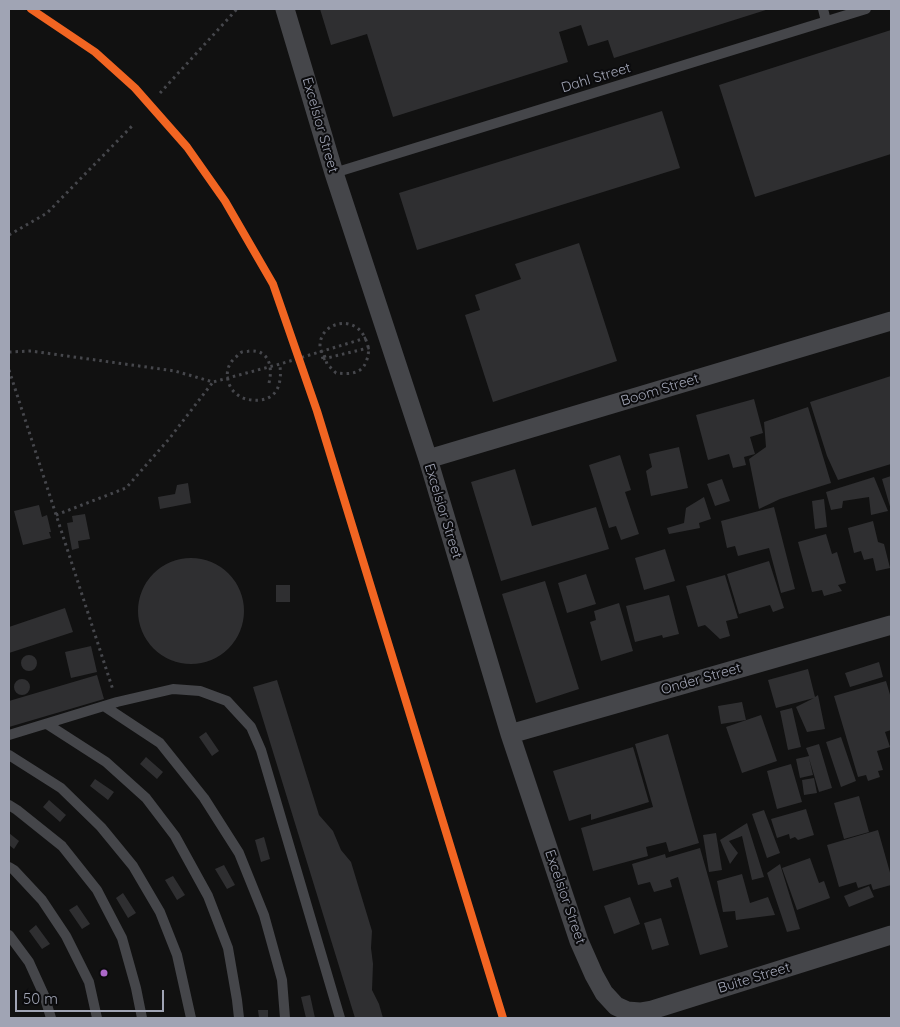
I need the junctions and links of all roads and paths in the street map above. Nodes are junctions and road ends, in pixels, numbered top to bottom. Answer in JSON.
{"nodes":[{"id":1,"x":237,"y":9,"type":"edge"},
{"id":2,"x":285,"y":9,"type":"edge"},
{"id":3,"x":823,"y":9,"type":"edge"},
{"id":4,"x":866,"y":9,"type":"edge"},
{"id":5,"x":826,"y":21,"type":"junction"},
{"id":6,"x":160,"y":93,"type":"dead end"},
{"id":7,"x":133,"y":125,"type":"dead end"},
{"id":8,"x":334,"y":173,"type":"junction"},
{"id":9,"x":9,"y":234,"type":"edge"},
{"id":10,"x":891,"y":321,"type":"edge"},
{"id":11,"x":368,"y":338,"type":"dead end"},
{"id":12,"x":390,"y":342,"type":"junction"},
{"id":13,"x":323,"y":351,"type":"junction"},
{"id":14,"x":9,"y":352,"type":"edge"},
{"id":15,"x":280,"y":364,"type":"junction"},
{"id":16,"x":9,"y":370,"type":"edge"},
{"id":17,"x":213,"y":382,"type":"junction"},
{"id":18,"x":269,"y":383,"type":"dead end"},
{"id":19,"x":428,"y":459,"type":"junction"},
{"id":20,"x":56,"y":515,"type":"junction"},
{"id":21,"x":891,"y":625,"type":"edge"},
{"id":22,"x":117,"y":702,"type":"junction"},
{"id":23,"x":104,"y":706,"type":"junction"},
{"id":24,"x":47,"y":724,"type":"junction"},
{"id":25,"x":510,"y":734,"type":"junction"},
{"id":26,"x":9,"y":735,"type":"edge"},
{"id":27,"x":9,"y":755,"type":"edge"},
{"id":28,"x":9,"y":805,"type":"edge"},
{"id":29,"x":9,"y":867,"type":"edge"},
{"id":30,"x":9,"y":935,"type":"edge"},
{"id":31,"x":891,"y":935,"type":"edge"},
{"id":32,"x":616,"y":1006,"type":"joint"},
{"id":33,"x":51,"y":1018,"type":"edge"},
{"id":34,"x":96,"y":1018,"type":"edge"},
{"id":35,"x":142,"y":1018,"type":"edge"},
{"id":36,"x":191,"y":1018,"type":"edge"},
{"id":37,"x":239,"y":1018,"type":"edge"},
{"id":38,"x":285,"y":1018,"type":"edge"},
{"id":39,"x":340,"y":1018,"type":"edge"}],
"edges":[{"from":1,"to":6,"type":"path"},
{"from":2,"to":8,"type":"street","name":"Excelsior Street"},
{"from":3,"to":5,"type":"lane"},
{"from":4,"to":5,"type":"lane","name":"Dahl Street"},
{"from":5,"to":8,"type":"lane","name":"Dahl Street"},
{"from":7,"to":9,"type":"path"},
{"from":8,"to":12,"type":"street","name":"Excelsior Street"},
{"from":10,"to":19,"type":"street","name":"Boom Street"},
{"from":11,"to":13,"type":"path"},
{"from":12,"to":13,"type":"path","bridge":true},
{"from":12,"to":19,"type":"street","name":"Excelsior Street"},
{"from":13,"to":15,"type":"path"},
{"from":14,"to":17,"type":"path"},
{"from":15,"to":17,"type":"path"},
{"from":15,"to":18,"type":"path","bridge":true},
{"from":16,"to":20,"type":"path"},
{"from":17,"to":20,"type":"path"},
{"from":19,"to":25,"type":"street","name":"Excelsior Street"},
{"from":20,"to":22,"type":"path"},
{"from":21,"to":25,"type":"street","name":"Onder Street"},
{"from":22,"to":23,"type":"lane"},
{"from":22,"to":39,"type":"lane"},
{"from":23,"to":24,"type":"lane"},
{"from":23,"to":38,"type":"lane"},
{"from":24,"to":26,"type":"lane"},
{"from":24,"to":37,"type":"lane"},
{"from":25,"to":32,"type":"street","name":"Excelsior Street"},
{"from":27,"to":36,"type":"lane"},
{"from":28,"to":35,"type":"lane"},
{"from":29,"to":34,"type":"lane"},
{"from":30,"to":33,"type":"lane"},
{"from":31,"to":32,"type":"street","name":"Buite Street"}]}
